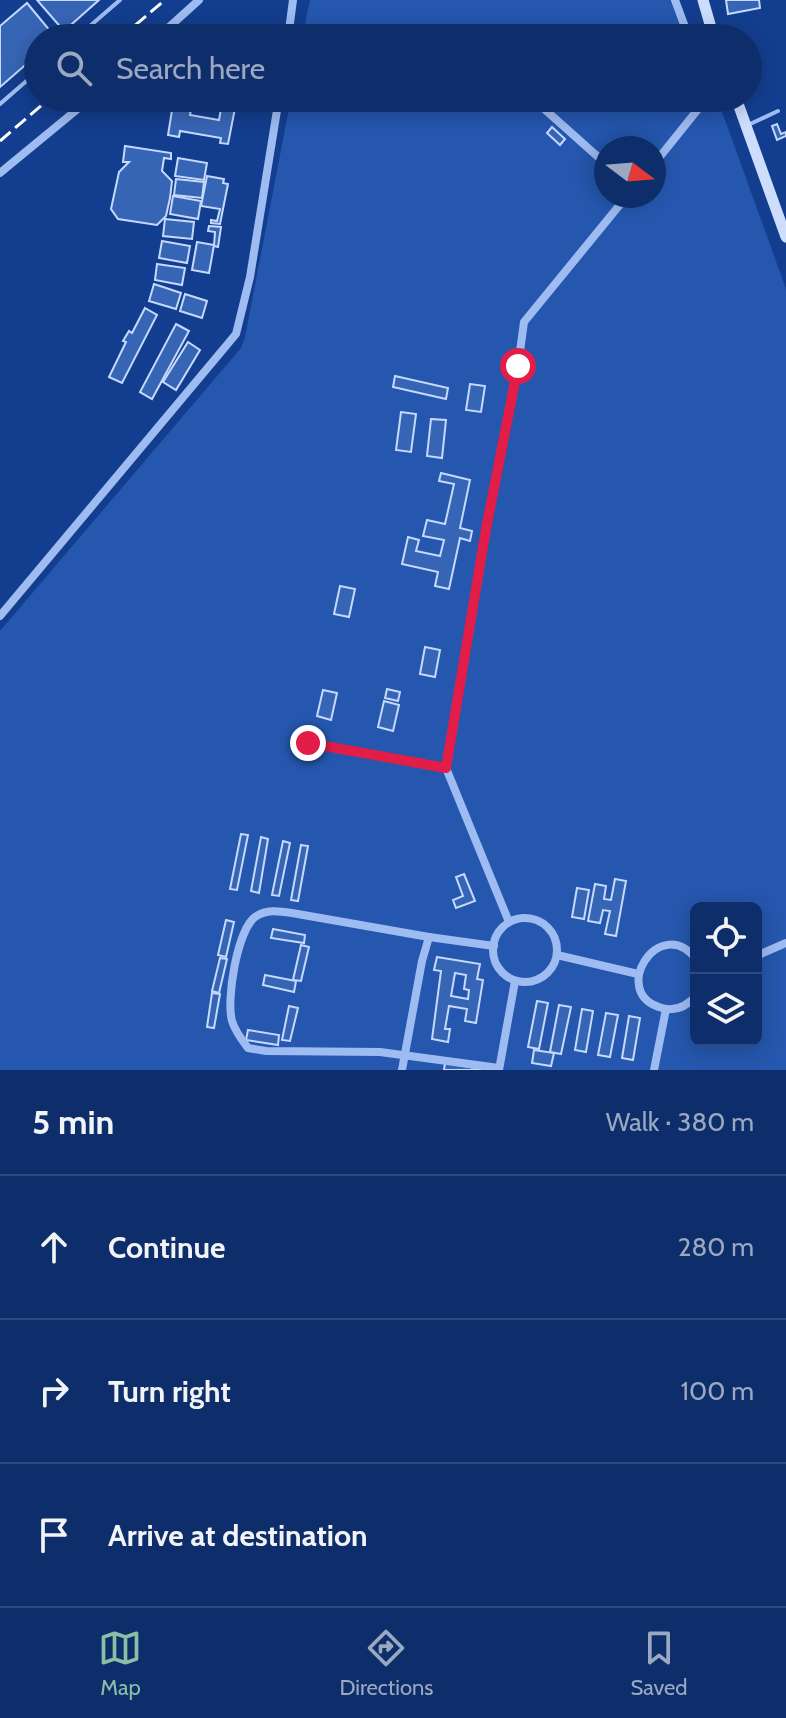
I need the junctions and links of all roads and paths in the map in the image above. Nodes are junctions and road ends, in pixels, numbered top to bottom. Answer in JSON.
{"nodes":[{"id":1,"x":120,"y":0,"type":"edge"},
{"id":2,"x":199,"y":0,"type":"edge"},
{"id":3,"x":293,"y":0,"type":"edge"},
{"id":4,"x":675,"y":0,"type":"edge"},
{"id":5,"x":703,"y":0,"type":"edge"},
{"id":6,"x":92,"y":24,"type":"edge"},
{"id":7,"x":172,"y":24,"type":"edge"},
{"id":8,"x":290,"y":24,"type":"edge"},
{"id":9,"x":684,"y":24,"type":"edge"},
{"id":10,"x":710,"y":24,"type":"edge"},
{"id":11,"x":24,"y":83,"type":"edge"},
{"id":12,"x":0,"y":104,"type":"edge"},
{"id":13,"x":778,"y":111,"type":"dead end"},
{"id":14,"x":74,"y":112,"type":"edge"},
{"id":15,"x":277,"y":112,"type":"edge"},
{"id":16,"x":548,"y":112,"type":"edge"},
{"id":17,"x":696,"y":112,"type":"edge"},
{"id":18,"x":741,"y":112,"type":"edge"},
{"id":19,"x":746,"y":126,"type":"junction"},
{"id":20,"x":666,"y":149,"type":"edge"},
{"id":21,"x":594,"y":153,"type":"edge"},
{"id":22,"x":0,"y":173,"type":"edge"},
{"id":23,"x":780,"y":204,"type":"edge"},
{"id":24,"x":617,"y":208,"type":"edge"},
{"id":25,"x":786,"y":237,"type":"edge"},
{"id":26,"x":0,"y":616,"type":"edge"},
{"id":27,"x":308,"y":743,"type":"dead end"},
{"id":28,"x":446,"y":768,"type":"junction"},
{"id":29,"x":509,"y":922,"type":"junction"},
{"id":30,"x":429,"y":937,"type":"junction"},
{"id":31,"x":786,"y":943,"type":"edge"},
{"id":32,"x":494,"y":946,"type":"junction"},
{"id":33,"x":762,"y":953,"type":"edge"},
{"id":34,"x":690,"y":954,"type":"edge"},
{"id":35,"x":557,"y":955,"type":"junction"},
{"id":36,"x":638,"y":974,"type":"junction"},
{"id":37,"x":515,"y":981,"type":"junction"},
{"id":38,"x":690,"y":1002,"type":"edge"},
{"id":39,"x":666,"y":1009,"type":"junction"},
{"id":40,"x":405,"y":1054,"type":"junction"},
{"id":41,"x":499,"y":1069,"type":"edge"},
{"id":42,"x":402,"y":1070,"type":"edge"},
{"id":43,"x":654,"y":1070,"type":"edge"}],
"edges":[{"from":1,"to":6,"type":"lane"},
{"from":2,"to":7,"type":"street"},
{"from":3,"to":8,"type":"street"},
{"from":4,"to":9,"type":"street"},
{"from":5,"to":10,"type":"main road"},
{"from":11,"to":12,"type":"lane"},
{"from":13,"to":19,"type":"lane"},
{"from":14,"to":22,"type":"street"},
{"from":15,"to":26,"type":"street"},
{"from":16,"to":21,"type":"street"},
{"from":17,"to":20,"type":"street"},
{"from":18,"to":19,"type":"main road"},
{"from":19,"to":23,"type":"main road"},
{"from":23,"to":25,"type":"main road"},
{"from":24,"to":28,"type":"street"},
{"from":27,"to":28,"type":"street"},
{"from":28,"to":29,"type":"street"},
{"from":29,"to":32,"type":"street"},
{"from":29,"to":35,"type":"street"},
{"from":30,"to":32,"type":"street"},
{"from":30,"to":40,"type":"street"},
{"from":30,"to":40,"type":"street"},
{"from":31,"to":33,"type":"street"},
{"from":32,"to":37,"type":"street"},
{"from":34,"to":36,"type":"street"},
{"from":35,"to":36,"type":"street"},
{"from":35,"to":37,"type":"street"},
{"from":36,"to":39,"type":"street"},
{"from":37,"to":41,"type":"street"},
{"from":38,"to":39,"type":"street"},
{"from":39,"to":43,"type":"street"},
{"from":40,"to":41,"type":"street"},
{"from":40,"to":42,"type":"street"}]}
